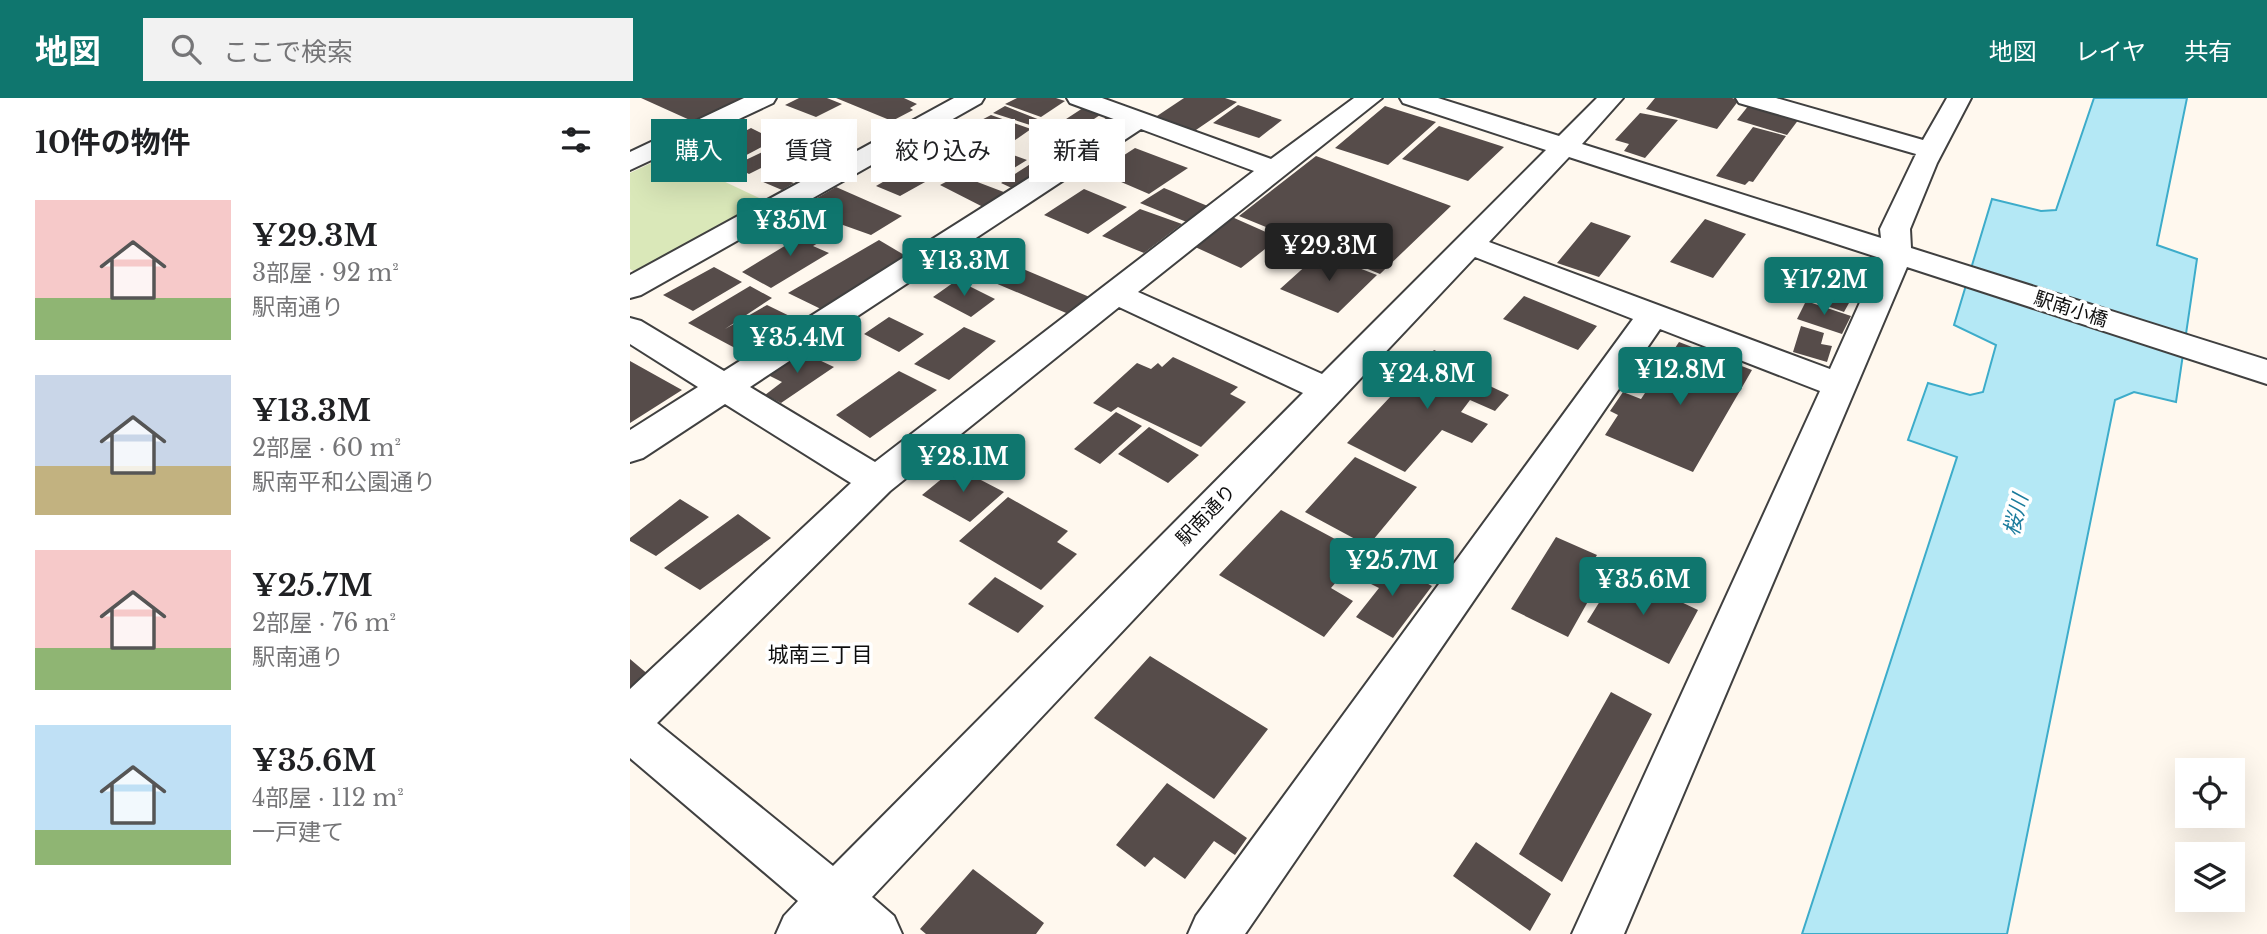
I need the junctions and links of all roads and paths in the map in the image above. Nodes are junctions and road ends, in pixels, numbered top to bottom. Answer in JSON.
{"nodes":[{"id":1,"x":764,"y":98,"type":"edge"},
{"id":2,"x":972,"y":98,"type":"edge"},
{"id":3,"x":1079,"y":98,"type":"edge"},
{"id":4,"x":1370,"y":98,"type":"edge"},
{"id":5,"x":1412,"y":98,"type":"edge"},
{"id":6,"x":1611,"y":98,"type":"edge"},
{"id":7,"x":1748,"y":98,"type":"edge"},
{"id":8,"x":1959,"y":98,"type":"edge"},
{"id":9,"x":1805,"y":105,"type":"edge"},
{"id":10,"x":1138,"y":120,"type":"junction"},
{"id":11,"x":1564,"y":146,"type":"junction"},
{"id":12,"x":1931,"y":150,"type":"junction"},
{"id":13,"x":630,"y":162,"type":"edge"},
{"id":14,"x":1275,"y":169,"type":"junction"},
{"id":15,"x":1466,"y":244,"type":"junction"},
{"id":16,"x":1897,"y":253,"type":"junction"},
{"id":17,"x":630,"y":288,"type":"edge"},
{"id":18,"x":1117,"y":293,"type":"junction"},
{"id":19,"x":1653,"y":315,"type":"junction"},
{"id":20,"x":630,"y":329,"type":"edge"},
{"id":21,"x":2267,"y":372,"type":"edge"},
{"id":22,"x":1840,"y":386,"type":"junction"},
{"id":23,"x":724,"y":387,"type":"junction"},
{"id":24,"x":1327,"y":390,"type":"junction"},
{"id":25,"x":630,"y":448,"type":"edge"},
{"id":26,"x":877,"y":481,"type":"junction"},
{"id":27,"x":630,"y":719,"type":"edge"},
{"id":28,"x":630,"y":729,"type":"edge"},
{"id":29,"x":835,"y":899,"type":"junction"},
{"id":30,"x":802,"y":934,"type":"edge"},
{"id":31,"x":876,"y":934,"type":"edge"},
{"id":32,"x":1214,"y":934,"type":"edge"},
{"id":33,"x":1598,"y":934,"type":"edge"}],
"edges":[{"from":1,"to":13,"type":"street"},
{"from":2,"to":17,"type":"street"},
{"from":3,"to":10,"type":"street"},
{"from":4,"to":14,"type":"street"},
{"from":5,"to":11,"type":"street","name":"駅南小橋"},
{"from":6,"to":11,"type":"street","name":"駅南通り"},
{"from":7,"to":9,"type":"street"},
{"from":8,"to":12,"type":"street"},
{"from":9,"to":12,"type":"street"},
{"from":10,"to":14,"type":"street"},
{"from":10,"to":23,"type":"street"},
{"from":11,"to":15,"type":"street","name":"駅南通り"},
{"from":11,"to":16,"type":"street","name":"駅南小橋"},
{"from":12,"to":16,"type":"street"},
{"from":14,"to":18,"type":"street"},
{"from":15,"to":19,"type":"street"},
{"from":15,"to":24,"type":"street","name":"駅南通り"},
{"from":16,"to":21,"type":"street","name":"駅南小橋"},
{"from":16,"to":22,"type":"street"},
{"from":18,"to":24,"type":"street"},
{"from":18,"to":26,"type":"street"},
{"from":19,"to":22,"type":"street"},
{"from":19,"to":32,"type":"street"},
{"from":20,"to":23,"type":"street"},
{"from":22,"to":33,"type":"street"},
{"from":23,"to":25,"type":"street"},
{"from":23,"to":26,"type":"street"},
{"from":24,"to":29,"type":"street","name":"駅南通り"},
{"from":26,"to":27,"type":"street"},
{"from":28,"to":29,"type":"street"},
{"from":29,"to":30,"type":"street","name":"駅南通り"},
{"from":29,"to":31,"type":"street"}]}
